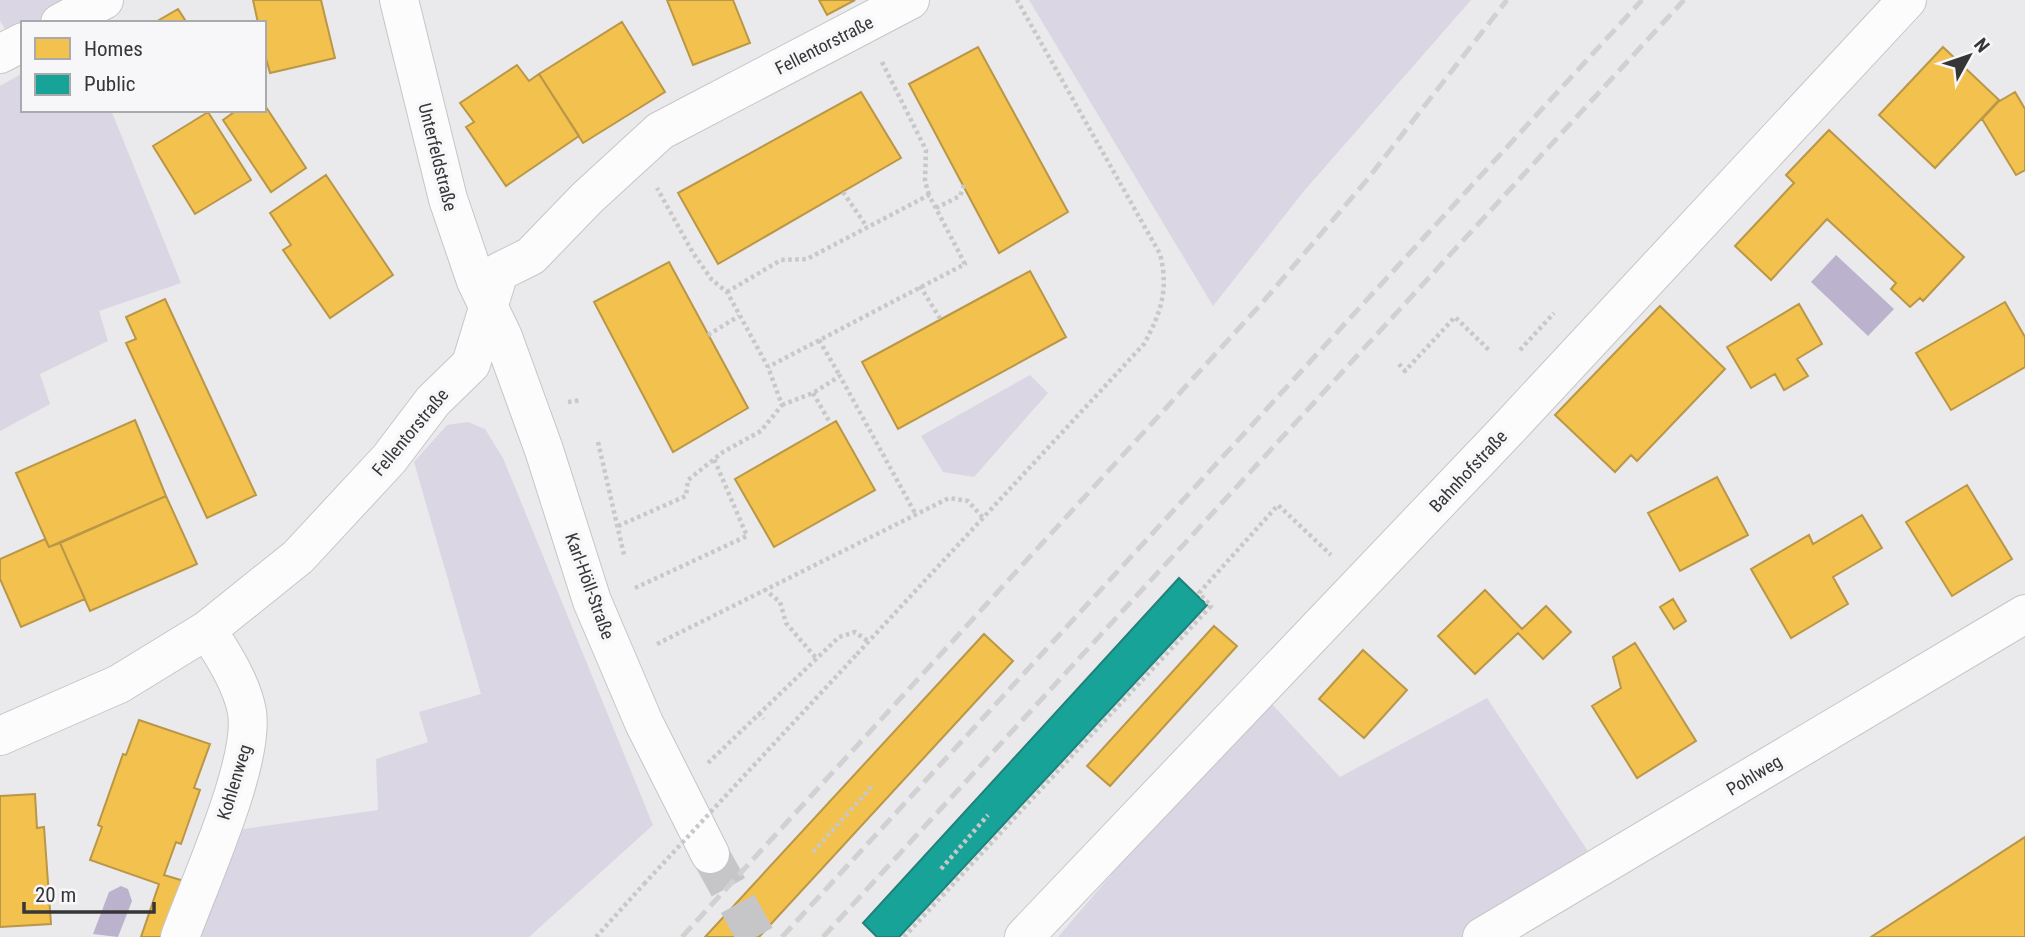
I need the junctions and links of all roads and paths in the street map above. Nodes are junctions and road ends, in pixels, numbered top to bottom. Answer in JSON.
{"nodes":[{"id":1,"x":104,"y":0,"type":"edge"},
{"id":2,"x":399,"y":0,"type":"edge"},
{"id":3,"x":910,"y":0,"type":"edge"},
{"id":4,"x":1017,"y":0,"type":"edge"},
{"id":5,"x":1907,"y":0,"type":"edge"},
{"id":6,"x":64,"y":21,"type":"edge"},
{"id":7,"x":21,"y":43,"type":"edge"},
{"id":8,"x":876,"y":52,"type":"dead end"},
{"id":9,"x":0,"y":54,"type":"edge"},
{"id":10,"x":652,"y":178,"type":"dead end"},
{"id":11,"x":964,"y":185,"type":"dead end"},
{"id":12,"x":843,"y":192,"type":"dead end"},
{"id":13,"x":929,"y":195,"type":"junction"},
{"id":14,"x":936,"y":208,"type":"junction"},
{"id":15,"x":867,"y":227,"type":"junction"},
{"id":16,"x":920,"y":286,"type":"junction"},
{"id":17,"x":727,"y":292,"type":"junction"},
{"id":18,"x":487,"y":310,"type":"junction"},
{"id":19,"x":739,"y":316,"type":"junction"},
{"id":20,"x":941,"y":320,"type":"dead end"},
{"id":21,"x":708,"y":335,"type":"dead end"},
{"id":22,"x":819,"y":340,"type":"junction"},
{"id":23,"x":1491,"y":352,"type":"dead end"},
{"id":24,"x":1399,"y":364,"type":"dead end"},
{"id":25,"x":768,"y":367,"type":"junction"},
{"id":26,"x":840,"y":376,"type":"junction"},
{"id":27,"x":813,"y":393,"type":"junction"},
{"id":28,"x":782,"y":405,"type":"junction"},
{"id":29,"x":830,"y":421,"type":"dead end"},
{"id":30,"x":598,"y":442,"type":"dead end"},
{"id":31,"x":714,"y":459,"type":"junction"},
{"id":32,"x":915,"y":513,"type":"junction"},
{"id":33,"x":983,"y":518,"type":"junction"},
{"id":34,"x":618,"y":526,"type":"junction"},
{"id":35,"x":625,"y":558,"type":"dead end"},
{"id":36,"x":631,"y":578,"type":"dead end"},
{"id":37,"x":1363,"y":583,"type":"junction"},
{"id":38,"x":635,"y":588,"type":"junction"},
{"id":39,"x":764,"y":589,"type":"junction"},
{"id":40,"x":639,"y":599,"type":"dead end"},
{"id":41,"x":2025,"y":614,"type":"edge"},
{"id":42,"x":207,"y":631,"type":"junction"},
{"id":43,"x":653,"y":633,"type":"dead end"},
{"id":44,"x":869,"y":642,"type":"junction"},
{"id":45,"x":657,"y":644,"type":"junction"},
{"id":46,"x":662,"y":656,"type":"dead end"},
{"id":47,"x":816,"y":658,"type":"junction"},
{"id":48,"x":759,"y":713,"type":"junction"},
{"id":49,"x":764,"y":719,"type":"dead end"},
{"id":50,"x":0,"y":736,"type":"edge"},
{"id":51,"x":701,"y":753,"type":"dead end"},
{"id":52,"x":705,"y":765,"type":"junction"},
{"id":53,"x":709,"y":776,"type":"dead end"},
{"id":54,"x":874,"y":784,"type":"dead end"},
{"id":55,"x":714,"y":788,"type":"dead end"},
{"id":56,"x":724,"y":814,"type":"dead end"},
{"id":57,"x":988,"y":815,"type":"dead end"},
{"id":58,"x":813,"y":852,"type":"dead end"},
{"id":59,"x":710,"y":854,"type":"tunnel mouth"},
{"id":60,"x":941,"y":869,"type":"dead end"},
{"id":61,"x":180,"y":937,"type":"edge"},
{"id":62,"x":596,"y":937,"type":"edge"},
{"id":63,"x":904,"y":937,"type":"edge"},
{"id":64,"x":1024,"y":937,"type":"edge"},
{"id":65,"x":1482,"y":937,"type":"edge"}],
"edges":[{"from":1,"to":6,"type":"street"},
{"from":2,"to":18,"type":"street","name":"Unterfeldstraße"},
{"from":3,"to":18,"type":"street","name":"Fellentorstraße"},
{"from":4,"to":33,"type":"path"},
{"from":5,"to":37,"type":"street","name":"Bahnhofstraße"},
{"from":7,"to":9,"type":"street"},
{"from":8,"to":13,"type":"path"},
{"from":10,"to":17,"type":"path"},
{"from":11,"to":14,"type":"path"},
{"from":12,"to":15,"type":"path"},
{"from":13,"to":14,"type":"path"},
{"from":13,"to":15,"type":"path"},
{"from":14,"to":16,"type":"path"},
{"from":15,"to":17,"type":"path"},
{"from":16,"to":20,"type":"path"},
{"from":16,"to":22,"type":"path"},
{"from":17,"to":19,"type":"path"},
{"from":18,"to":42,"type":"street","name":"Fellentorstraße"},
{"from":18,"to":59,"type":"street","name":"Karl-Höll-Straße"},
{"from":19,"to":21,"type":"path"},
{"from":19,"to":25,"type":"path"},
{"from":22,"to":25,"type":"path"},
{"from":22,"to":26,"type":"path"},
{"from":23,"to":24,"type":"path"},
{"from":25,"to":28,"type":"path"},
{"from":26,"to":27,"type":"path"},
{"from":26,"to":32,"type":"path"},
{"from":27,"to":28,"type":"path"},
{"from":27,"to":29,"type":"path"},
{"from":28,"to":31,"type":"path"},
{"from":30,"to":34,"type":"path"},
{"from":31,"to":34,"type":"path"},
{"from":31,"to":38,"type":"path"},
{"from":32,"to":33,"type":"path"},
{"from":32,"to":39,"type":"path"},
{"from":33,"to":44,"type":"path"},
{"from":34,"to":35,"type":"path"},
{"from":36,"to":38,"type":"path"},
{"from":37,"to":63,"type":"path"},
{"from":37,"to":64,"type":"street","name":"Bahnhofstraße"},
{"from":38,"to":40,"type":"path"},
{"from":39,"to":45,"type":"path"},
{"from":39,"to":47,"type":"path"},
{"from":41,"to":65,"type":"street","name":"Pohlweg"},
{"from":42,"to":50,"type":"street","name":"Fellentorstraße"},
{"from":42,"to":61,"type":"street","name":"Kohlenweg"},
{"from":43,"to":45,"type":"path"},
{"from":44,"to":47,"type":"path"},
{"from":44,"to":62,"type":"path","bridge":true},
{"from":45,"to":46,"type":"path"},
{"from":47,"to":48,"type":"path"},
{"from":48,"to":49,"type":"path"},
{"from":48,"to":52,"type":"path"},
{"from":51,"to":52,"type":"path"},
{"from":52,"to":53,"type":"path"},
{"from":54,"to":58,"type":"path"},
{"from":55,"to":56,"type":"path"},
{"from":57,"to":60,"type":"path"}]}
